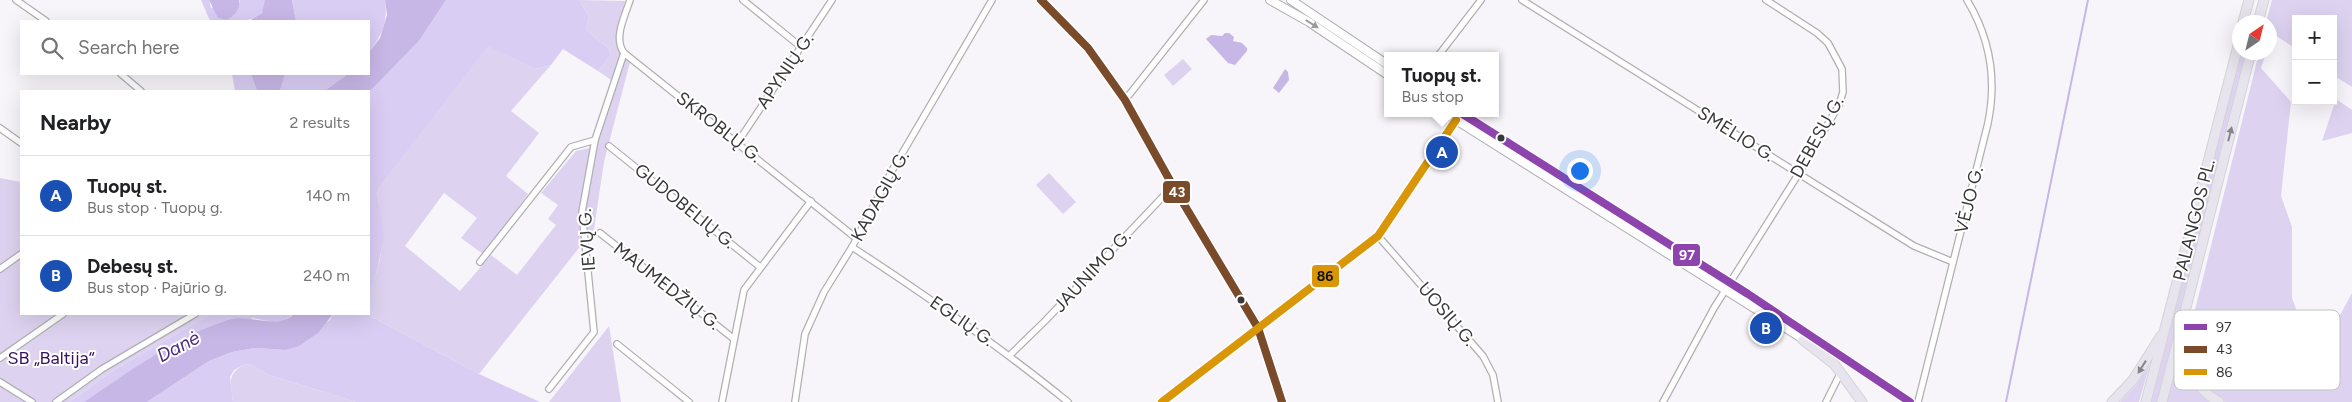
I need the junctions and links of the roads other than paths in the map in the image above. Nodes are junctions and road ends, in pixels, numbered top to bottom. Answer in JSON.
{"nodes":[{"id":1,"x":16,"y":0,"type":"edge"},
{"id":2,"x":630,"y":0,"type":"edge"},
{"id":3,"x":743,"y":0,"type":"edge"},
{"id":4,"x":832,"y":0,"type":"edge"},
{"id":5,"x":992,"y":0,"type":"edge"},
{"id":6,"x":1041,"y":0,"type":"edge"},
{"id":7,"x":1204,"y":0,"type":"edge"},
{"id":8,"x":1270,"y":0,"type":"edge"},
{"id":9,"x":1291,"y":0,"type":"edge"},
{"id":10,"x":1481,"y":0,"type":"edge"},
{"id":11,"x":1522,"y":0,"type":"edge"},
{"id":12,"x":1766,"y":0,"type":"edge"},
{"id":13,"x":1967,"y":0,"type":"edge"},
{"id":14,"x":2249,"y":0,"type":"edge"},
{"id":15,"x":2264,"y":0,"type":"edge"},
{"id":16,"x":2245,"y":15,"type":"edge"},
{"id":17,"x":2260,"y":15,"type":"edge"},
{"id":18,"x":45,"y":20,"type":"edge"},
{"id":19,"x":802,"y":47,"type":"junction"},
{"id":20,"x":1441,"y":52,"type":"edge"},
{"id":21,"x":624,"y":53,"type":"junction"},
{"id":22,"x":2234,"y":60,"type":"edge"},
{"id":23,"x":2249,"y":60,"type":"edge"},
{"id":24,"x":1384,"y":62,"type":"edge"},
{"id":25,"x":1384,"y":72,"type":"edge"},
{"id":26,"x":122,"y":75,"type":"edge"},
{"id":27,"x":140,"y":90,"type":"edge"},
{"id":28,"x":1125,"y":100,"type":"junction"},
{"id":29,"x":1458,"y":117,"type":"edge"},
{"id":30,"x":0,"y":128,"type":"edge"},
{"id":31,"x":595,"y":140,"type":"junction"},
{"id":32,"x":20,"y":142,"type":"edge"},
{"id":33,"x":738,"y":142,"type":"junction"},
{"id":34,"x":610,"y":146,"type":"dead end"},
{"id":35,"x":1798,"y":173,"type":"junction"},
{"id":36,"x":1173,"y":186,"type":"junction"},
{"id":37,"x":811,"y":201,"type":"junction"},
{"id":38,"x":600,"y":233,"type":"dead end"},
{"id":39,"x":1378,"y":236,"type":"junction"},
{"id":40,"x":856,"y":238,"type":"junction"},
{"id":41,"x":852,"y":247,"type":"junction"},
{"id":42,"x":20,"y":255,"type":"edge"},
{"id":43,"x":480,"y":262,"type":"dead end"},
{"id":44,"x":1954,"y":262,"type":"junction"},
{"id":45,"x":760,"y":267,"type":"junction"},
{"id":46,"x":0,"y":269,"type":"edge"},
{"id":47,"x":1731,"y":282,"type":"junction"},
{"id":48,"x":1724,"y":292,"type":"junction"},
{"id":49,"x":2186,"y":310,"type":"edge"},
{"id":50,"x":62,"y":315,"type":"edge"},
{"id":51,"x":193,"y":315,"type":"edge"},
{"id":52,"x":2167,"y":327,"type":"junction"},
{"id":53,"x":1258,"y":328,"type":"junction"},
{"id":54,"x":734,"y":339,"type":"junction"},
{"id":55,"x":1803,"y":340,"type":"junction"},
{"id":56,"x":617,"y":344,"type":"dead end"},
{"id":57,"x":1010,"y":355,"type":"junction"},
{"id":58,"x":0,"y":358,"type":"edge"},
{"id":59,"x":2174,"y":358,"type":"edge"},
{"id":60,"x":1856,"y":367,"type":"junction"},
{"id":61,"x":1842,"y":372,"type":"junction"},
{"id":62,"x":0,"y":382,"type":"edge"},
{"id":63,"x":549,"y":389,"type":"dead end"},
{"id":64,"x":2202,"y":390,"type":"edge"},
{"id":65,"x":32,"y":402,"type":"edge"},
{"id":66,"x":56,"y":402,"type":"edge"},
{"id":67,"x":689,"y":402,"type":"edge"},
{"id":68,"x":722,"y":402,"type":"edge"},
{"id":69,"x":795,"y":402,"type":"edge"},
{"id":70,"x":1068,"y":402,"type":"edge"},
{"id":71,"x":1162,"y":402,"type":"edge"},
{"id":72,"x":1282,"y":402,"type":"edge"},
{"id":73,"x":1498,"y":402,"type":"edge"},
{"id":74,"x":1663,"y":402,"type":"edge"},
{"id":75,"x":1826,"y":402,"type":"edge"},
{"id":76,"x":1862,"y":402,"type":"edge"},
{"id":77,"x":1910,"y":402,"type":"edge"},
{"id":78,"x":1918,"y":402,"type":"edge"},
{"id":79,"x":2112,"y":402,"type":"edge"},
{"id":80,"x":2146,"y":402,"type":"edge"},
{"id":81,"x":2162,"y":402,"type":"edge"},
{"id":82,"x":2220,"y":402,"type":"edge"}],
"edges":[{"from":1,"to":18,"type":"street"},
{"from":2,"to":21,"type":"street"},
{"from":3,"to":19,"type":"street"},
{"from":4,"to":19,"type":"street","name":"APYNIŲ G."},
{"from":5,"to":40,"type":"street","name":"KADAGIŲ G."},
{"from":6,"to":28,"type":"street"},
{"from":7,"to":28,"type":"street"},
{"from":8,"to":25,"type":"main road","one_way":true},
{"from":9,"to":24,"type":"main road"},
{"from":10,"to":20,"type":"street"},
{"from":11,"to":35,"type":"street","name":"SMĖLIO G."},
{"from":12,"to":35,"type":"street","name":"DEBESŲ G."},
{"from":13,"to":44,"type":"street","name":"VĖJO G."},
{"from":14,"to":16,"type":"highway"},
{"from":15,"to":17,"type":"highway"},
{"from":19,"to":33,"type":"street","name":"APYNIŲ G."},
{"from":21,"to":31,"type":"street","name":"IEVŲ G."},
{"from":21,"to":33,"type":"street","name":"SKROBLŲ G."},
{"from":22,"to":52,"type":"highway","name":"PALANGOS PL."},
{"from":49,"to":23,"type":"highway","name":"PALANGOS PL.","one_way":true},
{"from":26,"to":27,"type":"street"},
{"from":28,"to":36,"type":"street"},
{"from":29,"to":39,"type":"street"},
{"from":29,"to":47,"type":"main road"},
{"from":29,"to":48,"type":"main road"},
{"from":30,"to":32,"type":"street"},
{"from":31,"to":43,"type":"street"},
{"from":31,"to":63,"type":"street","name":"IEVŲ G."},
{"from":33,"to":37,"type":"street","name":"SKROBLŲ G."},
{"from":34,"to":45,"type":"street","name":"GUDOBELIŲ G."},
{"from":35,"to":44,"type":"street","name":"SMĖLIO G."},
{"from":35,"to":47,"type":"street","name":"DEBESŲ G."},
{"from":36,"to":53,"type":"street"},
{"from":36,"to":57,"type":"street","name":"JAUNIMO G."},
{"from":37,"to":40,"type":"street","name":"SKROBLŲ G."},
{"from":37,"to":45,"type":"street"},
{"from":38,"to":54,"type":"street","name":"MAUMEDŽIŲ G."},
{"from":39,"to":53,"type":"street"},
{"from":39,"to":73,"type":"street","name":"UOSIŲ G."},
{"from":40,"to":41,"type":"street","name":"KADAGIŲ G."},
{"from":41,"to":57,"type":"street","name":"EGLIŲ G."},
{"from":41,"to":69,"type":"street","name":"KADAGIŲ G."},
{"from":42,"to":46,"type":"street"},
{"from":44,"to":78,"type":"street","name":"VĖJO G."},
{"from":45,"to":54,"type":"street"},
{"from":47,"to":48,"type":"street","name":"DEBESŲ G."},
{"from":47,"to":60,"type":"main road"},
{"from":48,"to":55,"type":"main road"},
{"from":48,"to":74,"type":"street","name":"DEBESŲ G."},
{"from":50,"to":58,"type":"street"},
{"from":51,"to":66,"type":"street"},
{"from":52,"to":79,"type":"highway","one_way":true},
{"from":52,"to":80,"type":"highway","name":"PALANGOS PL."},
{"from":53,"to":71,"type":"street"},
{"from":53,"to":72,"type":"street"},
{"from":54,"to":68,"type":"street"},
{"from":55,"to":60,"type":"main road"},
{"from":55,"to":61,"type":"highway"},
{"from":56,"to":67,"type":"street"},
{"from":57,"to":70,"type":"street","name":"EGLIŲ G."},
{"from":59,"to":81,"type":"highway","name":"PALANGOS PL."},
{"from":60,"to":77,"type":"main road"},
{"from":61,"to":75,"type":"street"},
{"from":61,"to":76,"type":"highway"},
{"from":62,"to":65,"type":"street"},
{"from":64,"to":82,"type":"highway"}]}
